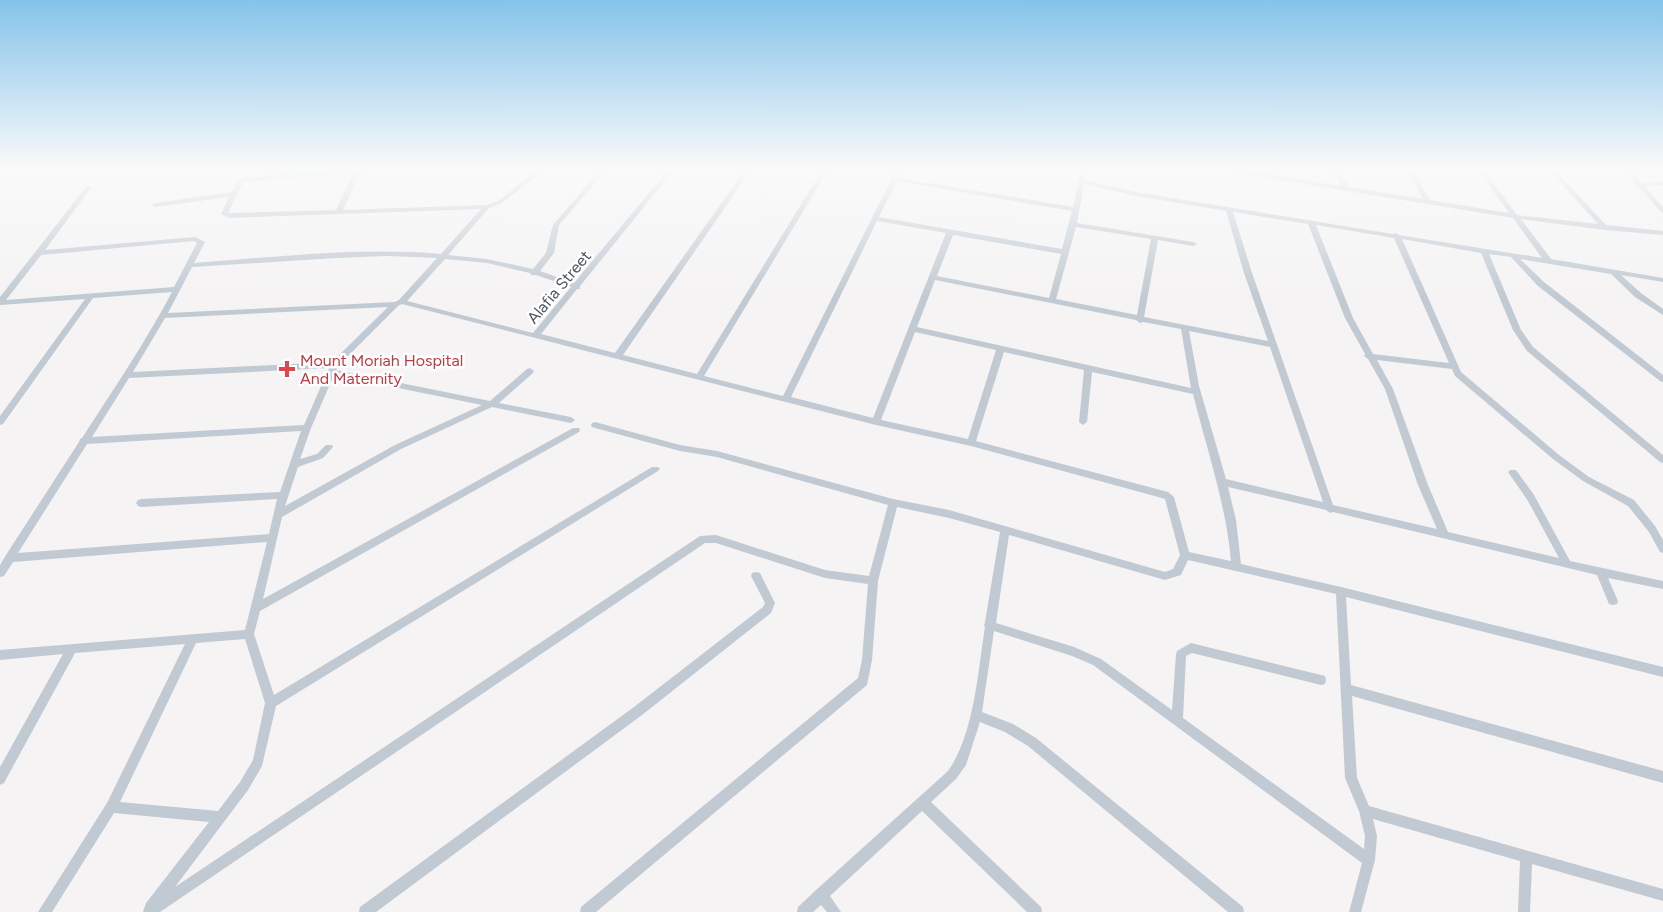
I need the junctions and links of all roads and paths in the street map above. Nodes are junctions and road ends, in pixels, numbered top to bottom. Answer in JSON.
{"nodes":[{"id":1,"x":69,"y":213,"type":"edge"},
{"id":2,"x":226,"y":213,"type":"edge"},
{"id":3,"x":318,"y":213,"type":"edge"},
{"id":4,"x":482,"y":213,"type":"edge"},
{"id":5,"x":567,"y":213,"type":"edge"},
{"id":6,"x":637,"y":213,"type":"edge"},
{"id":7,"x":718,"y":213,"type":"edge"},
{"id":8,"x":799,"y":213,"type":"edge"},
{"id":9,"x":879,"y":213,"type":"edge"},
{"id":10,"x":1075,"y":213,"type":"edge"},
{"id":11,"x":1230,"y":213,"type":"edge"},
{"id":12,"x":1251,"y":213,"type":"edge"},
{"id":13,"x":1502,"y":213,"type":"edge"},
{"id":14,"x":1515,"y":213,"type":"edge"},
{"id":15,"x":1591,"y":213,"type":"edge"},
{"id":16,"x":1517,"y":215,"type":"junction"},
{"id":17,"x":876,"y":219,"type":"junction"},
{"id":18,"x":1311,"y":222,"type":"junction"},
{"id":19,"x":1073,"y":224,"type":"junction"},
{"id":20,"x":1605,"y":228,"type":"junction"},
{"id":21,"x":951,"y":233,"type":"junction"},
{"id":22,"x":1663,"y":233,"type":"edge"},
{"id":23,"x":1396,"y":236,"type":"junction"},
{"id":24,"x":1155,"y":237,"type":"junction"},
{"id":25,"x":1193,"y":244,"type":"dead end"},
{"id":26,"x":1484,"y":251,"type":"junction"},
{"id":27,"x":1065,"y":252,"type":"junction"},
{"id":28,"x":39,"y":253,"type":"junction"},
{"id":29,"x":1514,"y":256,"type":"junction"},
{"id":30,"x":441,"y":257,"type":"junction"},
{"id":31,"x":1548,"y":261,"type":"junction"},
{"id":32,"x":190,"y":265,"type":"junction"},
{"id":33,"x":1612,"y":271,"type":"junction"},
{"id":34,"x":534,"y":273,"type":"junction"},
{"id":35,"x":933,"y":277,"type":"junction"},
{"id":36,"x":1663,"y":280,"type":"edge"},
{"id":37,"x":577,"y":287,"type":"junction"},
{"id":38,"x":177,"y":289,"type":"junction"},
{"id":39,"x":91,"y":296,"type":"junction"},
{"id":40,"x":1052,"y":301,"type":"junction"},
{"id":41,"x":0,"y":302,"type":"edge"},
{"id":42,"x":399,"y":303,"type":"junction"},
{"id":43,"x":1663,"y":313,"type":"edge"},
{"id":44,"x":163,"y":316,"type":"junction"},
{"id":45,"x":1140,"y":320,"type":"junction"},
{"id":46,"x":913,"y":329,"type":"junction"},
{"id":47,"x":1185,"y":329,"type":"junction"},
{"id":48,"x":535,"y":336,"type":"junction"},
{"id":49,"x":1273,"y":345,"type":"junction"},
{"id":50,"x":1001,"y":348,"type":"junction"},
{"id":51,"x":1368,"y":356,"type":"junction"},
{"id":52,"x":617,"y":357,"type":"junction"},
{"id":53,"x":1452,"y":366,"type":"junction"},
{"id":54,"x":332,"y":369,"type":"junction"},
{"id":55,"x":1088,"y":369,"type":"junction"},
{"id":56,"x":530,"y":371,"type":"dead end"},
{"id":57,"x":127,"y":375,"type":"junction"},
{"id":58,"x":699,"y":377,"type":"junction"},
{"id":59,"x":1663,"y":379,"type":"edge"},
{"id":60,"x":1196,"y":392,"type":"junction"},
{"id":61,"x":786,"y":399,"type":"junction"},
{"id":62,"x":492,"y":404,"type":"junction"},
{"id":63,"x":876,"y":422,"type":"junction"},
{"id":64,"x":1083,"y":422,"type":"dead end"},
{"id":65,"x":0,"y":423,"type":"edge"},
{"id":66,"x":595,"y":425,"type":"dead end"},
{"id":67,"x":307,"y":428,"type":"junction"},
{"id":68,"x":83,"y":441,"type":"junction"},
{"id":69,"x":971,"y":443,"type":"junction"},
{"id":70,"x":329,"y":447,"type":"dead end"},
{"id":71,"x":1663,"y":460,"type":"edge"},
{"id":72,"x":295,"y":464,"type":"junction"},
{"id":73,"x":655,"y":469,"type":"dead end"},
{"id":74,"x":1513,"y":472,"type":"dead end"},
{"id":75,"x":1223,"y":482,"type":"junction"},
{"id":76,"x":284,"y":495,"type":"junction"},
{"id":77,"x":141,"y":502,"type":"dead end"},
{"id":78,"x":892,"y":503,"type":"junction"},
{"id":79,"x":1330,"y":509,"type":"junction"},
{"id":80,"x":279,"y":514,"type":"junction"},
{"id":81,"x":1005,"y":531,"type":"junction"},
{"id":82,"x":1444,"y":534,"type":"junction"},
{"id":83,"x":272,"y":538,"type":"junction"},
{"id":84,"x":1663,"y":549,"type":"edge"},
{"id":85,"x":1185,"y":555,"type":"junction"},
{"id":86,"x":9,"y":558,"type":"junction"},
{"id":87,"x":1566,"y":562,"type":"junction"},
{"id":88,"x":1236,"y":566,"type":"junction"},
{"id":89,"x":1601,"y":572,"type":"junction"},
{"id":90,"x":0,"y":573,"type":"edge"},
{"id":91,"x":756,"y":576,"type":"dead end"},
{"id":92,"x":873,"y":581,"type":"junction"},
{"id":93,"x":1663,"y":585,"type":"edge"},
{"id":94,"x":1341,"y":591,"type":"junction"},
{"id":95,"x":1613,"y":601,"type":"dead end"},
{"id":96,"x":256,"y":608,"type":"junction"},
{"id":97,"x":989,"y":625,"type":"junction"},
{"id":98,"x":249,"y":634,"type":"junction"},
{"id":99,"x":193,"y":638,"type":"junction"},
{"id":100,"x":72,"y":648,"type":"junction"},
{"id":101,"x":0,"y":655,"type":"edge"},
{"id":102,"x":1663,"y":672,"type":"edge"},
{"id":103,"x":1322,"y":680,"type":"dead end"},
{"id":104,"x":1347,"y":689,"type":"junction"},
{"id":105,"x":271,"y":704,"type":"junction"},
{"id":106,"x":976,"y":716,"type":"junction"},
{"id":107,"x":1177,"y":721,"type":"junction"},
{"id":108,"x":1663,"y":777,"type":"edge"},
{"id":109,"x":0,"y":779,"type":"edge"},
{"id":110,"x":922,"y":802,"type":"junction"},
{"id":111,"x":111,"y":807,"type":"junction"},
{"id":112,"x":1365,"y":811,"type":"junction"},
{"id":113,"x":221,"y":817,"type":"junction"},
{"id":114,"x":1526,"y":856,"type":"junction"},
{"id":115,"x":1368,"y":860,"type":"junction"},
{"id":116,"x":821,"y":895,"type":"junction"},
{"id":117,"x":1663,"y":896,"type":"edge"},
{"id":118,"x":44,"y":912,"type":"edge"},
{"id":119,"x":148,"y":912,"type":"edge"},
{"id":120,"x":365,"y":912,"type":"edge"},
{"id":121,"x":586,"y":912,"type":"edge"},
{"id":122,"x":803,"y":912,"type":"edge"},
{"id":123,"x":835,"y":912,"type":"edge"},
{"id":124,"x":1036,"y":912,"type":"edge"},
{"id":125,"x":1238,"y":912,"type":"edge"},
{"id":126,"x":1355,"y":912,"type":"edge"},
{"id":127,"x":1524,"y":912,"type":"edge"}],
"edges":[{"from":1,"to":28,"type":"street"},
{"from":2,"to":3,"type":"street"},
{"from":4,"to":30,"type":"street"},
{"from":5,"to":34,"type":"street"},
{"from":6,"to":37,"type":"street","name":"Alafia Street"},
{"from":7,"to":52,"type":"street"},
{"from":8,"to":58,"type":"street"},
{"from":9,"to":17,"type":"street"},
{"from":10,"to":19,"type":"street"},
{"from":11,"to":49,"type":"street"},
{"from":12,"to":18,"type":"street"},
{"from":13,"to":16,"type":"street"},
{"from":14,"to":16,"type":"street"},
{"from":15,"to":20,"type":"street"},
{"from":16,"to":20,"type":"street"},
{"from":16,"to":31,"type":"street"},
{"from":17,"to":21,"type":"street"},
{"from":17,"to":61,"type":"street"},
{"from":18,"to":23,"type":"street"},
{"from":18,"to":51,"type":"street"},
{"from":19,"to":24,"type":"street"},
{"from":19,"to":27,"type":"street"},
{"from":20,"to":22,"type":"street"},
{"from":21,"to":27,"type":"street"},
{"from":21,"to":35,"type":"street"},
{"from":23,"to":26,"type":"street"},
{"from":23,"to":53,"type":"street"},
{"from":24,"to":25,"type":"street"},
{"from":24,"to":45,"type":"street"},
{"from":26,"to":29,"type":"street"},
{"from":26,"to":71,"type":"street"},
{"from":27,"to":40,"type":"street"},
{"from":28,"to":32,"type":"street"},
{"from":28,"to":41,"type":"street"},
{"from":29,"to":31,"type":"street"},
{"from":29,"to":59,"type":"street"},
{"from":30,"to":32,"type":"street"},
{"from":30,"to":34,"type":"street"},
{"from":30,"to":42,"type":"street"},
{"from":31,"to":33,"type":"street"},
{"from":32,"to":38,"type":"street"},
{"from":33,"to":36,"type":"street"},
{"from":33,"to":43,"type":"street"},
{"from":34,"to":37,"type":"street"},
{"from":35,"to":40,"type":"street"},
{"from":35,"to":46,"type":"street"},
{"from":37,"to":48,"type":"street","name":"Alafia Street"},
{"from":38,"to":39,"type":"street"},
{"from":38,"to":44,"type":"street"},
{"from":39,"to":41,"type":"street"},
{"from":39,"to":65,"type":"street"},
{"from":40,"to":45,"type":"street"},
{"from":42,"to":44,"type":"street"},
{"from":42,"to":48,"type":"street"},
{"from":42,"to":54,"type":"street"},
{"from":44,"to":57,"type":"street"},
{"from":45,"to":47,"type":"street"},
{"from":46,"to":50,"type":"street"},
{"from":46,"to":63,"type":"street"},
{"from":47,"to":49,"type":"street"},
{"from":47,"to":60,"type":"street"},
{"from":48,"to":52,"type":"street"},
{"from":49,"to":79,"type":"street"},
{"from":50,"to":55,"type":"street"},
{"from":50,"to":69,"type":"street"},
{"from":51,"to":53,"type":"street"},
{"from":51,"to":82,"type":"street"},
{"from":52,"to":58,"type":"street"},
{"from":53,"to":84,"type":"street"},
{"from":54,"to":57,"type":"street"},
{"from":54,"to":62,"type":"street"},
{"from":54,"to":67,"type":"street"},
{"from":55,"to":60,"type":"street"},
{"from":55,"to":64,"type":"street"},
{"from":56,"to":62,"type":"street"},
{"from":57,"to":68,"type":"street"},
{"from":58,"to":61,"type":"street"},
{"from":60,"to":75,"type":"street"},
{"from":61,"to":63,"type":"street"},
{"from":62,"to":80,"type":"street"},
{"from":62,"to":96,"type":"street"},
{"from":63,"to":69,"type":"street"},
{"from":66,"to":78,"type":"street"},
{"from":67,"to":68,"type":"street"},
{"from":67,"to":72,"type":"street"},
{"from":68,"to":86,"type":"street"},
{"from":69,"to":85,"type":"street"},
{"from":70,"to":72,"type":"street"},
{"from":72,"to":76,"type":"street"},
{"from":73,"to":105,"type":"street"},
{"from":74,"to":87,"type":"street"},
{"from":75,"to":79,"type":"street"},
{"from":75,"to":88,"type":"street"},
{"from":76,"to":77,"type":"street"},
{"from":76,"to":80,"type":"street"},
{"from":78,"to":81,"type":"street"},
{"from":78,"to":92,"type":"street"},
{"from":79,"to":82,"type":"street"},
{"from":80,"to":83,"type":"street"},
{"from":81,"to":85,"type":"street"},
{"from":81,"to":97,"type":"street"},
{"from":82,"to":87,"type":"street"},
{"from":83,"to":86,"type":"street"},
{"from":83,"to":96,"type":"street"},
{"from":85,"to":88,"type":"street"},
{"from":86,"to":90,"type":"street"},
{"from":87,"to":89,"type":"street"},
{"from":88,"to":94,"type":"street"},
{"from":89,"to":93,"type":"street"},
{"from":89,"to":95,"type":"street"},
{"from":91,"to":120,"type":"street"},
{"from":92,"to":119,"type":"street"},
{"from":92,"to":121,"type":"street"},
{"from":94,"to":102,"type":"street"},
{"from":94,"to":104,"type":"street"},
{"from":96,"to":98,"type":"street"},
{"from":97,"to":106,"type":"street"},
{"from":97,"to":107,"type":"street"},
{"from":98,"to":99,"type":"street"},
{"from":98,"to":105,"type":"street"},
{"from":99,"to":100,"type":"street"},
{"from":99,"to":111,"type":"street"},
{"from":100,"to":101,"type":"street"},
{"from":100,"to":109,"type":"street"},
{"from":103,"to":107,"type":"street"},
{"from":104,"to":108,"type":"street"},
{"from":104,"to":112,"type":"street"},
{"from":105,"to":113,"type":"street"},
{"from":106,"to":110,"type":"street"},
{"from":106,"to":125,"type":"street"},
{"from":107,"to":115,"type":"street"},
{"from":110,"to":116,"type":"street"},
{"from":110,"to":124,"type":"street"},
{"from":111,"to":113,"type":"street"},
{"from":111,"to":118,"type":"street"},
{"from":112,"to":114,"type":"street"},
{"from":112,"to":115,"type":"street"},
{"from":113,"to":119,"type":"street"},
{"from":114,"to":117,"type":"street"},
{"from":114,"to":127,"type":"street"},
{"from":115,"to":126,"type":"street"},
{"from":116,"to":122,"type":"street"},
{"from":116,"to":123,"type":"street"}]}
